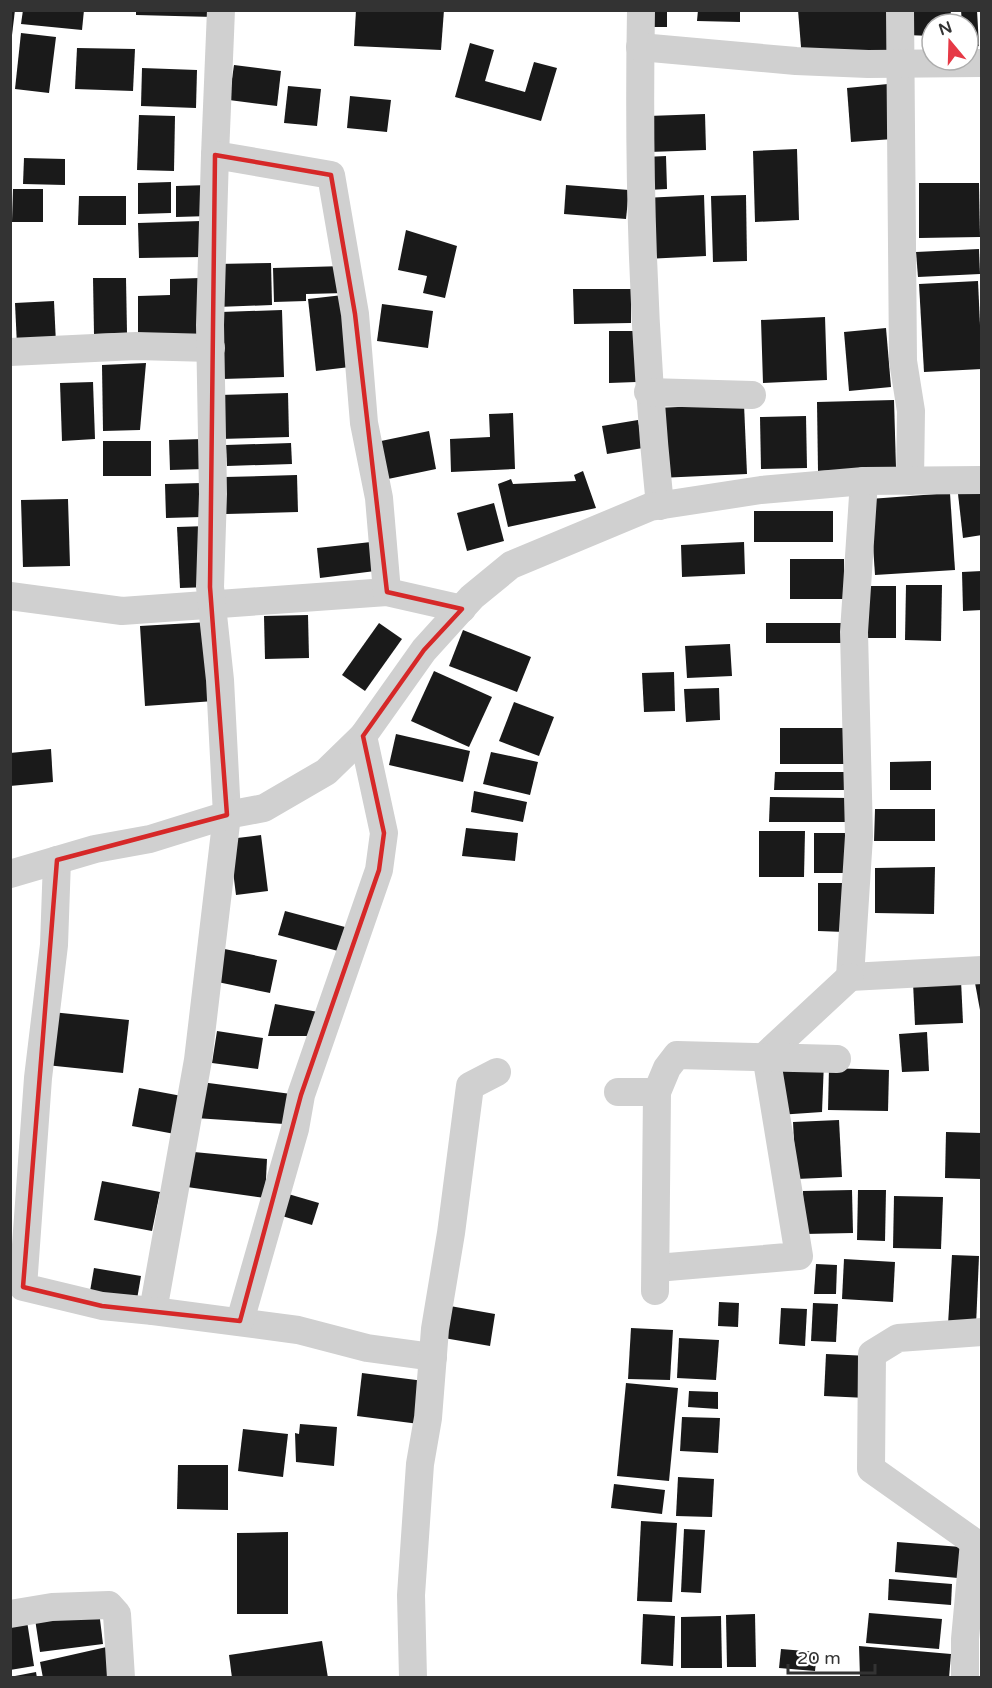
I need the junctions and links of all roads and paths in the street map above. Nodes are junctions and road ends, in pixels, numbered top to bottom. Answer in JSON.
{"nodes":[{"id":1,"x":221,"y":10,"type":"edge"},
{"id":2,"x":641,"y":10,"type":"edge"},
{"id":3,"x":900,"y":10,"type":"edge"},
{"id":4,"x":640,"y":47,"type":"junction"},
{"id":5,"x":981,"y":63,"type":"edge"},
{"id":6,"x":901,"y":64,"type":"junction"},
{"id":7,"x":215,"y":155,"type":"junction"},
{"id":8,"x":211,"y":348,"type":"junction"},
{"id":9,"x":10,"y":352,"type":"edge"},
{"id":10,"x":648,"y":393,"type":"junction"},
{"id":11,"x":752,"y":395,"type":"dead end"},
{"id":12,"x":981,"y":480,"type":"edge"},
{"id":13,"x":864,"y":481,"type":"junction"},
{"id":14,"x":910,"y":481,"type":"junction"},
{"id":15,"x":660,"y":506,"type":"junction"},
{"id":16,"x":387,"y":592,"type":"junction"},
{"id":17,"x":10,"y":596,"type":"edge"},
{"id":18,"x":212,"y":603,"type":"junction"},
{"id":19,"x":462,"y":609,"type":"junction"},
{"id":20,"x":363,"y":736,"type":"junction"},
{"id":21,"x":227,"y":815,"type":"junction"},
{"id":22,"x":57,"y":860,"type":"junction"},
{"id":23,"x":10,"y":873,"type":"edge"},
{"id":24,"x":981,"y":970,"type":"edge"},
{"id":25,"x":850,"y":977,"type":"junction"},
{"id":26,"x":766,"y":1055,"type":"junction"},
{"id":27,"x":837,"y":1059,"type":"dead end"},
{"id":28,"x":497,"y":1072,"type":"dead end"},
{"id":29,"x":618,"y":1092,"type":"dead end"},
{"id":30,"x":657,"y":1092,"type":"junction"},
{"id":31,"x":153,"y":1311,"type":"junction"},
{"id":32,"x":240,"y":1321,"type":"junction"},
{"id":33,"x":981,"y":1332,"type":"edge"},
{"id":34,"x":433,"y":1357,"type":"junction"},
{"id":35,"x":978,"y":1543,"type":"edge"},
{"id":36,"x":10,"y":1614,"type":"edge"},
{"id":37,"x":121,"y":1677,"type":"edge"},
{"id":38,"x":413,"y":1677,"type":"edge"},
{"id":39,"x":965,"y":1677,"type":"edge"}],
"edges":[{"from":1,"to":7,"type":"street"},
{"from":2,"to":4,"type":"street"},
{"from":3,"to":6,"type":"street"},
{"from":4,"to":6,"type":"street"},
{"from":4,"to":10,"type":"street"},
{"from":5,"to":6,"type":"street"},
{"from":6,"to":14,"type":"street"},
{"from":7,"to":8,"type":"street"},
{"from":7,"to":16,"type":"street"},
{"from":8,"to":9,"type":"street"},
{"from":8,"to":18,"type":"street"},
{"from":10,"to":11,"type":"street"},
{"from":10,"to":15,"type":"street"},
{"from":12,"to":14,"type":"street"},
{"from":13,"to":14,"type":"street"},
{"from":13,"to":15,"type":"street"},
{"from":13,"to":25,"type":"street"},
{"from":15,"to":19,"type":"street"},
{"from":16,"to":18,"type":"street"},
{"from":16,"to":19,"type":"street"},
{"from":17,"to":18,"type":"street"},
{"from":18,"to":21,"type":"street"},
{"from":19,"to":20,"type":"street"},
{"from":20,"to":21,"type":"street"},
{"from":20,"to":32,"type":"street"},
{"from":21,"to":22,"type":"street"},
{"from":21,"to":31,"type":"street"},
{"from":22,"to":23,"type":"street"},
{"from":22,"to":31,"type":"street"},
{"from":24,"to":25,"type":"street"},
{"from":25,"to":26,"type":"street"},
{"from":26,"to":27,"type":"street"},
{"from":26,"to":30,"type":"street"},
{"from":26,"to":30,"type":"street"},
{"from":28,"to":34,"type":"street"},
{"from":29,"to":30,"type":"street"},
{"from":31,"to":32,"type":"street"},
{"from":32,"to":34,"type":"street"},
{"from":33,"to":35,"type":"street"},
{"from":34,"to":38,"type":"street"},
{"from":35,"to":39,"type":"street"},
{"from":36,"to":37,"type":"street"}]}
